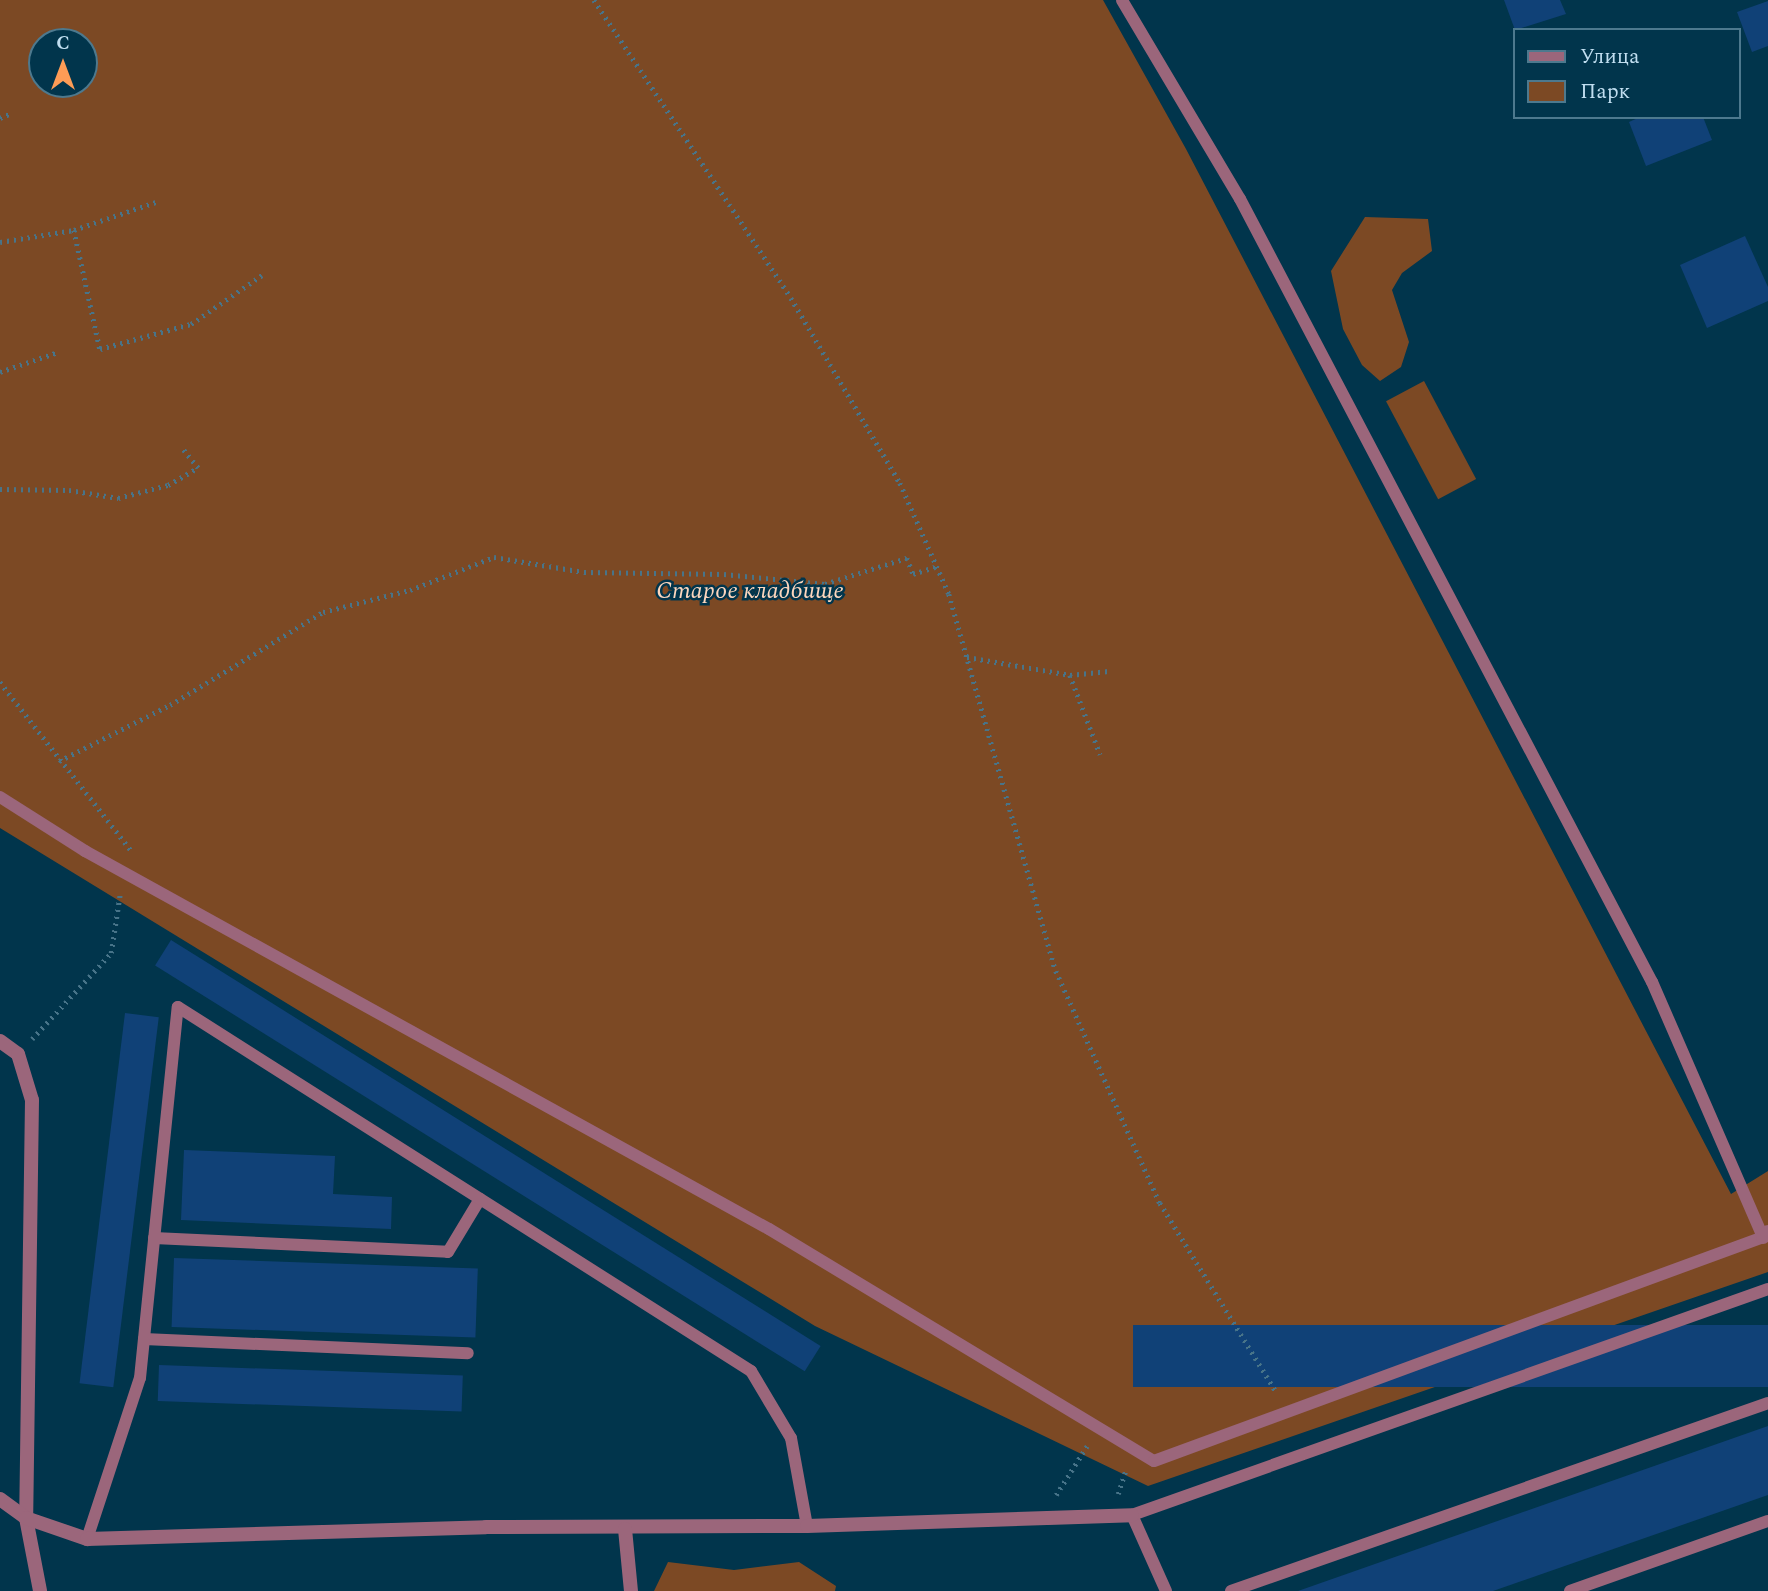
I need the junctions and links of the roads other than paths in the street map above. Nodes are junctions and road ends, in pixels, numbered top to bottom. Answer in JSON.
{"nodes":[{"id":1,"x":1122,"y":0,"type":"edge"},
{"id":2,"x":0,"y":797,"type":"edge"},
{"id":3,"x":0,"y":1041,"type":"edge"},
{"id":4,"x":481,"y":1199,"type":"junction"},
{"id":5,"x":1765,"y":1234,"type":"edge"},
{"id":6,"x":154,"y":1238,"type":"junction"},
{"id":7,"x":1768,"y":1289,"type":"edge"},
{"id":8,"x":144,"y":1339,"type":"junction"},
{"id":9,"x":468,"y":1353,"type":"dead end"},
{"id":10,"x":1768,"y":1403,"type":"edge"},
{"id":11,"x":0,"y":1499,"type":"edge"},
{"id":12,"x":1132,"y":1516,"type":"junction"},
{"id":13,"x":26,"y":1518,"type":"junction"},
{"id":14,"x":1768,"y":1521,"type":"edge"},
{"id":15,"x":807,"y":1526,"type":"junction"},
{"id":16,"x":625,"y":1529,"type":"junction"},
{"id":17,"x":87,"y":1539,"type":"junction"},
{"id":18,"x":40,"y":1591,"type":"edge"},
{"id":19,"x":631,"y":1591,"type":"edge"},
{"id":20,"x":1166,"y":1591,"type":"edge"},
{"id":21,"x":1231,"y":1591,"type":"edge"},
{"id":22,"x":1570,"y":1591,"type":"edge"}],
"edges":[{"from":1,"to":5,"type":"lane"},
{"from":2,"to":5,"type":"lane"},
{"from":3,"to":13,"type":"street"},
{"from":4,"to":6,"type":"lane"},
{"from":4,"to":6,"type":"lane"},
{"from":4,"to":15,"type":"lane"},
{"from":6,"to":8,"type":"lane"},
{"from":7,"to":12,"type":"lane"},
{"from":8,"to":9,"type":"lane"},
{"from":8,"to":17,"type":"lane"},
{"from":10,"to":21,"type":"lane"},
{"from":11,"to":13,"type":"street"},
{"from":12,"to":15,"type":"street"},
{"from":12,"to":20,"type":"lane"},
{"from":13,"to":17,"type":"street"},
{"from":13,"to":18,"type":"street"},
{"from":14,"to":22,"type":"lane"},
{"from":15,"to":16,"type":"street"},
{"from":16,"to":17,"type":"street"},
{"from":16,"to":19,"type":"street"}]}
